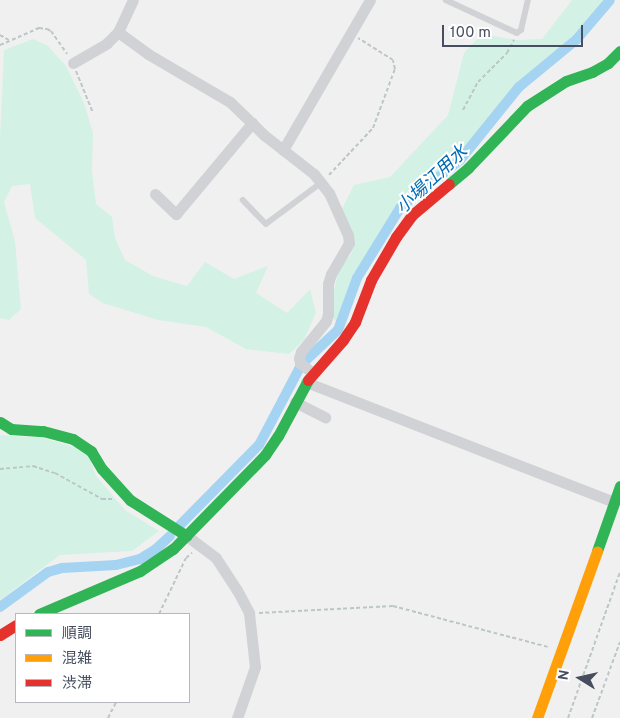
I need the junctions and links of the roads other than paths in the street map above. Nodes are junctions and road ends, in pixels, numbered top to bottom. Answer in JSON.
{"nodes":[{"id":1,"x":133,"y":0,"type":"edge"},
{"id":2,"x":370,"y":0,"type":"edge"},
{"id":3,"x":446,"y":0,"type":"edge"},
{"id":4,"x":528,"y":0,"type":"edge"},
{"id":5,"x":118,"y":32,"type":"junction"},
{"id":6,"x":620,"y":51,"type":"edge"},
{"id":7,"x":73,"y":63,"type":"road end"},
{"id":8,"x":252,"y":123,"type":"junction"},
{"id":9,"x":284,"y":150,"type":"junction"},
{"id":10,"x":322,"y":183,"type":"junction"},
{"id":11,"x":155,"y":194,"type":"dead end"},
{"id":12,"x":243,"y":200,"type":"dead end"},
{"id":13,"x":309,"y":378,"type":"junction"},
{"id":14,"x":295,"y":402,"type":"junction"},
{"id":15,"x":320,"y":414,"type":"dead end"},
{"id":16,"x":0,"y":422,"type":"edge"},
{"id":17,"x":620,"y":486,"type":"edge"},
{"id":18,"x":614,"y":502,"type":"junction"},
{"id":19,"x":186,"y":536,"type":"junction"},
{"id":20,"x":41,"y":613,"type":"edge"},
{"id":21,"x":15,"y":626,"type":"edge"},
{"id":22,"x":0,"y":635,"type":"edge"},
{"id":23,"x":237,"y":718,"type":"edge"},
{"id":24,"x":537,"y":718,"type":"edge"}],
"edges":[{"from":1,"to":5,"type":"street"},
{"from":2,"to":9,"type":"street"},
{"from":3,"to":4,"type":"lane"},
{"from":5,"to":7,"type":"street"},
{"from":5,"to":8,"type":"street"},
{"from":6,"to":13,"type":"street"},
{"from":8,"to":9,"type":"street"},
{"from":8,"to":11,"type":"street"},
{"from":9,"to":10,"type":"street"},
{"from":10,"to":12,"type":"lane"},
{"from":10,"to":13,"type":"street"},
{"from":13,"to":14,"type":"street"},
{"from":13,"to":18,"type":"street"},
{"from":14,"to":15,"type":"street"},
{"from":14,"to":19,"type":"street"},
{"from":16,"to":19,"type":"street"},
{"from":17,"to":18,"type":"street"},
{"from":18,"to":24,"type":"street"},
{"from":19,"to":20,"type":"street"},
{"from":19,"to":23,"type":"street"},
{"from":21,"to":22,"type":"street"}]}
